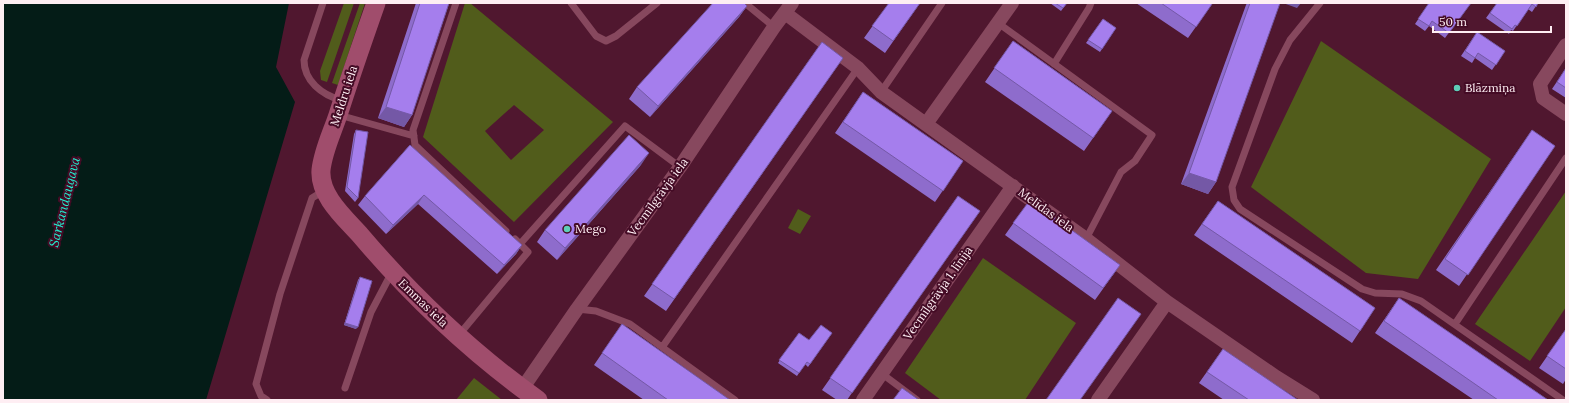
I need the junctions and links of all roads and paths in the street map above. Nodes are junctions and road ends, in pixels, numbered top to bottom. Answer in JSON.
{"nodes":[{"id":1,"x":323,"y":3,"type":"edge"},
{"id":2,"x":376,"y":3,"type":"edge"},
{"id":3,"x":456,"y":3,"type":"edge"},
{"id":4,"x":571,"y":3,"type":"edge"},
{"id":5,"x":657,"y":3,"type":"edge"},
{"id":6,"x":745,"y":3,"type":"edge"},
{"id":7,"x":942,"y":3,"type":"edge"},
{"id":8,"x":1012,"y":3,"type":"edge"},
{"id":9,"x":1091,"y":3,"type":"edge"},
{"id":10,"x":1320,"y":3,"type":"edge"},
{"id":11,"x":789,"y":8,"type":"edge"},
{"id":12,"x":998,"y":23,"type":"junction"},
{"id":13,"x":774,"y":27,"type":"junction"},
{"id":14,"x":1566,"y":45,"type":"edge"},
{"id":15,"x":1054,"y":64,"type":"junction"},
{"id":16,"x":858,"y":68,"type":"junction"},
{"id":17,"x":881,"y":92,"type":"junction"},
{"id":18,"x":340,"y":107,"type":"junction"},
{"id":19,"x":1566,"y":114,"type":"edge"},
{"id":20,"x":926,"y":124,"type":"junction"},
{"id":21,"x":414,"y":136,"type":"junction"},
{"id":22,"x":1566,"y":158,"type":"edge"},
{"id":23,"x":680,"y":167,"type":"junction"},
{"id":24,"x":1013,"y":186,"type":"junction"},
{"id":25,"x":325,"y":190,"type":"junction"},
{"id":26,"x":1086,"y":239,"type":"junction"},
{"id":27,"x":520,"y":244,"type":"junction"},
{"id":28,"x":392,"y":272,"type":"junction"},
{"id":29,"x":1167,"y":302,"type":"junction"},
{"id":30,"x":577,"y":309,"type":"junction"},
{"id":31,"x":1455,"y":324,"type":"junction"},
{"id":32,"x":458,"y":336,"type":"junction"},
{"id":33,"x":663,"y":346,"type":"junction"},
{"id":34,"x":881,"y":373,"type":"junction"},
{"id":35,"x":345,"y":388,"type":"dead end"},
{"id":36,"x":522,"y":389,"type":"junction"},
{"id":37,"x":267,"y":400,"type":"edge"},
{"id":38,"x":538,"y":400,"type":"edge"},
{"id":39,"x":735,"y":400,"type":"edge"},
{"id":40,"x":863,"y":400,"type":"edge"},
{"id":41,"x":917,"y":400,"type":"edge"},
{"id":42,"x":1098,"y":400,"type":"edge"},
{"id":43,"x":1313,"y":400,"type":"edge"},
{"id":44,"x":1563,"y":400,"type":"edge"}],
"edges":[{"from":1,"to":18,"type":"lane"},
{"from":2,"to":18,"type":"street","name":"Meldru iela"},
{"from":3,"to":21,"type":"lane"},
{"from":4,"to":5,"type":"lane"},
{"from":6,"to":13,"type":"lane"},
{"from":7,"to":17,"type":"lane"},
{"from":8,"to":12,"type":"street"},
{"from":9,"to":15,"type":"lane"},
{"from":10,"to":31,"type":"lane"},
{"from":11,"to":13,"type":"street","name":"Vecmīlgrāvja iela"},
{"from":11,"to":16,"type":"street","name":"Melīdas iela"},
{"from":12,"to":15,"type":"lane"},
{"from":12,"to":20,"type":"street"},
{"from":13,"to":23,"type":"street","name":"Vecmīlgrāvja iela"},
{"from":14,"to":19,"type":"street"},
{"from":15,"to":26,"type":"lane"},
{"from":16,"to":17,"type":"street","name":"Melīdas iela"},
{"from":16,"to":33,"type":"lane"},
{"from":17,"to":20,"type":"street","name":"Melīdas iela"},
{"from":18,"to":21,"type":"lane"},
{"from":18,"to":25,"type":"street","name":"Meldru iela"},
{"from":20,"to":24,"type":"street","name":"Melīdas iela"},
{"from":21,"to":27,"type":"lane"},
{"from":22,"to":31,"type":"lane"},
{"from":23,"to":27,"type":"lane"},
{"from":23,"to":30,"type":"street","name":"Vecmīlgrāvja iela"},
{"from":24,"to":26,"type":"street","name":"Melīdas iela"},
{"from":24,"to":34,"type":"street","name":"Vecmīlgrāvja 1. līnija"},
{"from":25,"to":28,"type":"street","name":"Emmas iela"},
{"from":25,"to":37,"type":"lane"},
{"from":26,"to":29,"type":"street","name":"Melīdas iela"},
{"from":27,"to":32,"type":"lane"},
{"from":28,"to":32,"type":"street","name":"Emmas iela"},
{"from":28,"to":35,"type":"lane"},
{"from":29,"to":42,"type":"street"},
{"from":29,"to":43,"type":"street","name":"Melīdas iela"},
{"from":30,"to":33,"type":"lane"},
{"from":30,"to":36,"type":"street","name":"Vecmīlgrāvja iela"},
{"from":31,"to":44,"type":"lane"},
{"from":32,"to":36,"type":"street","name":"Emmas iela"},
{"from":33,"to":39,"type":"lane"},
{"from":34,"to":40,"type":"street","name":"Vecmīlgrāvja 1. līnija"},
{"from":34,"to":41,"type":"lane"},
{"from":36,"to":38,"type":"street","name":"Emmas iela"}]}
